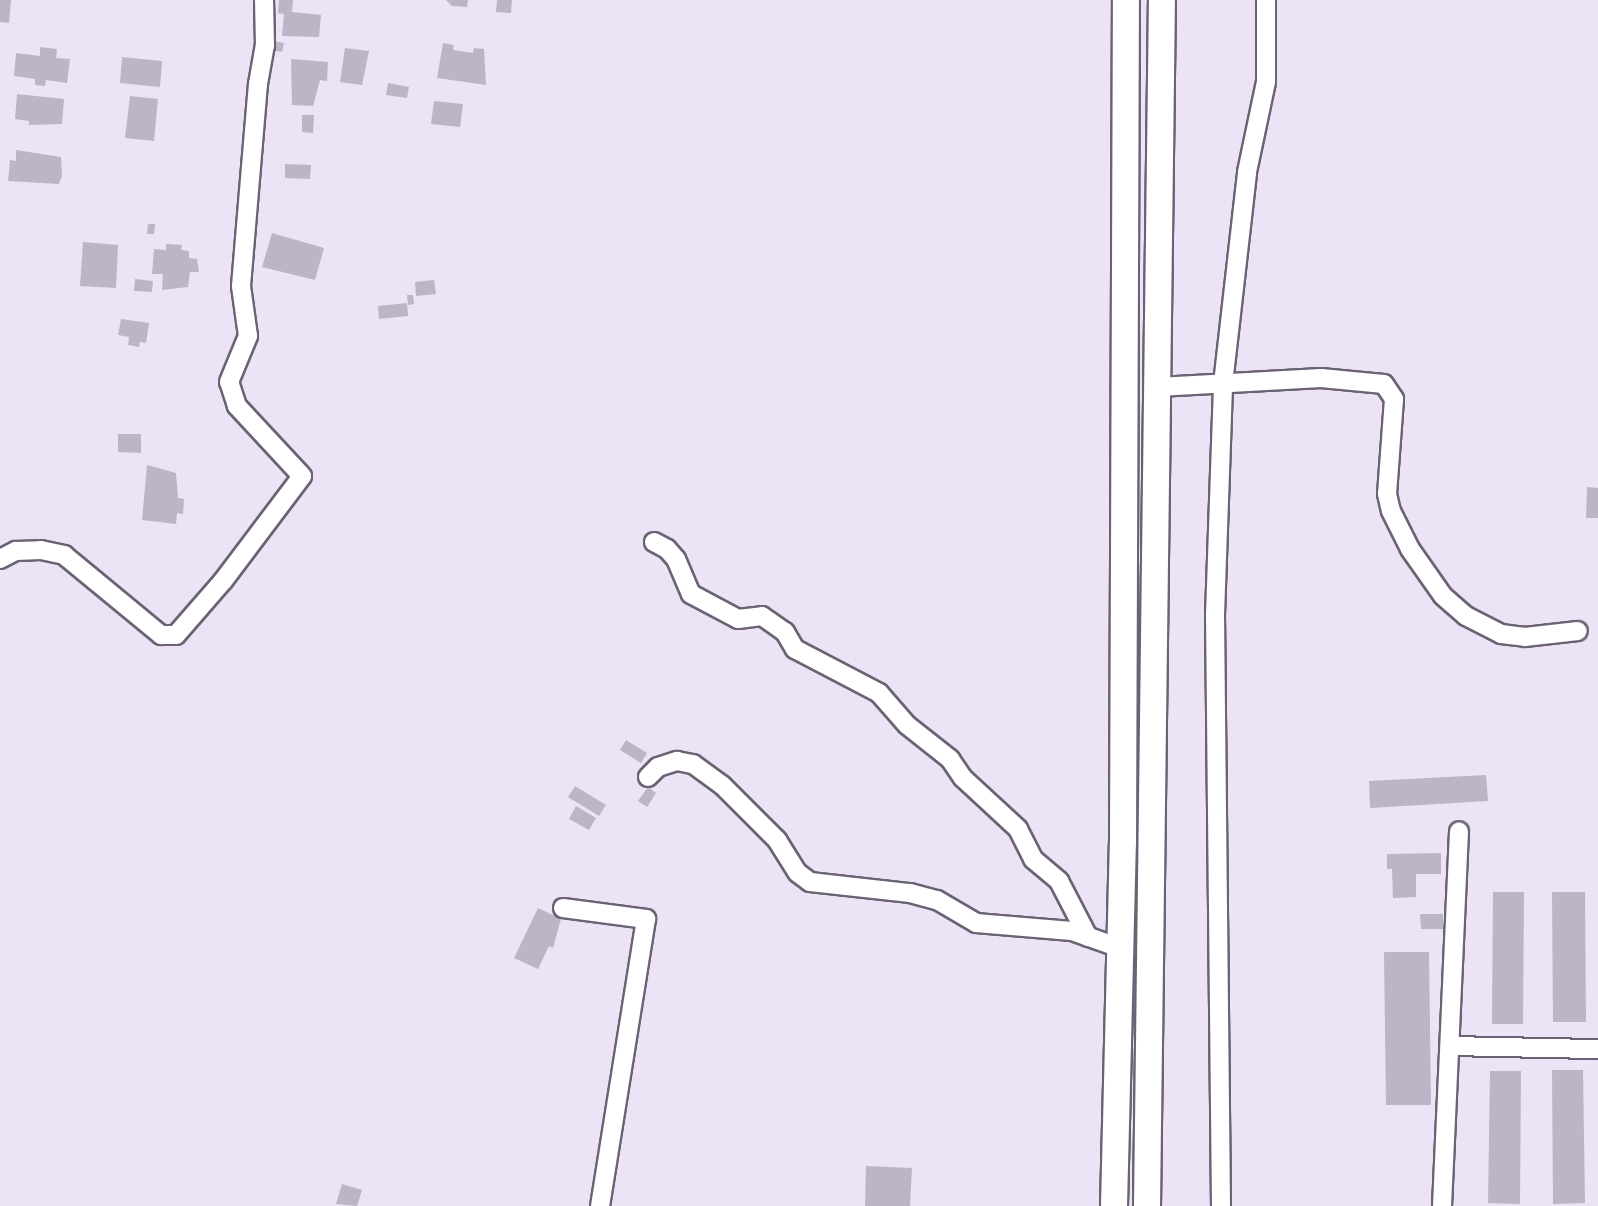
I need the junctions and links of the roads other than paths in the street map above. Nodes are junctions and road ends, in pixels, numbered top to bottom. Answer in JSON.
{"nodes":[{"id":1,"x":264,"y":0,"type":"edge"},
{"id":2,"x":1126,"y":0,"type":"edge"},
{"id":3,"x":1162,"y":0,"type":"edge"},
{"id":4,"x":1266,"y":0,"type":"edge"},
{"id":5,"x":1223,"y":384,"type":"junction"},
{"id":6,"x":1158,"y":387,"type":"junction"},
{"id":7,"x":654,"y":542,"type":"dead end"},
{"id":8,"x":0,"y":559,"type":"edge"},
{"id":9,"x":1578,"y":631,"type":"dead end"},
{"id":10,"x":648,"y":777,"type":"dead end"},
{"id":11,"x":1459,"y":831,"type":"dead end"},
{"id":12,"x":562,"y":908,"type":"dead end"},
{"id":13,"x":1088,"y":937,"type":"junction"},
{"id":14,"x":1120,"y":948,"type":"junction"},
{"id":15,"x":1450,"y":1046,"type":"junction"},
{"id":16,"x":1598,"y":1049,"type":"edge"},
{"id":17,"x":600,"y":1206,"type":"edge"},
{"id":18,"x":1114,"y":1206,"type":"edge"},
{"id":19,"x":1147,"y":1206,"type":"edge"},
{"id":20,"x":1221,"y":1206,"type":"edge"},
{"id":21,"x":1442,"y":1206,"type":"edge"}],
"edges":[{"from":1,"to":8,"type":"street"},
{"from":2,"to":14,"type":"highway"},
{"from":3,"to":6,"type":"highway"},
{"from":4,"to":5,"type":"street"},
{"from":5,"to":6,"type":"street"},
{"from":5,"to":9,"type":"street"},
{"from":5,"to":20,"type":"street"},
{"from":6,"to":19,"type":"highway"},
{"from":7,"to":13,"type":"street"},
{"from":10,"to":13,"type":"street"},
{"from":11,"to":15,"type":"street"},
{"from":12,"to":17,"type":"street"},
{"from":13,"to":14,"type":"street"},
{"from":14,"to":18,"type":"highway"},
{"from":15,"to":16,"type":"street"},
{"from":15,"to":21,"type":"street"}]}
